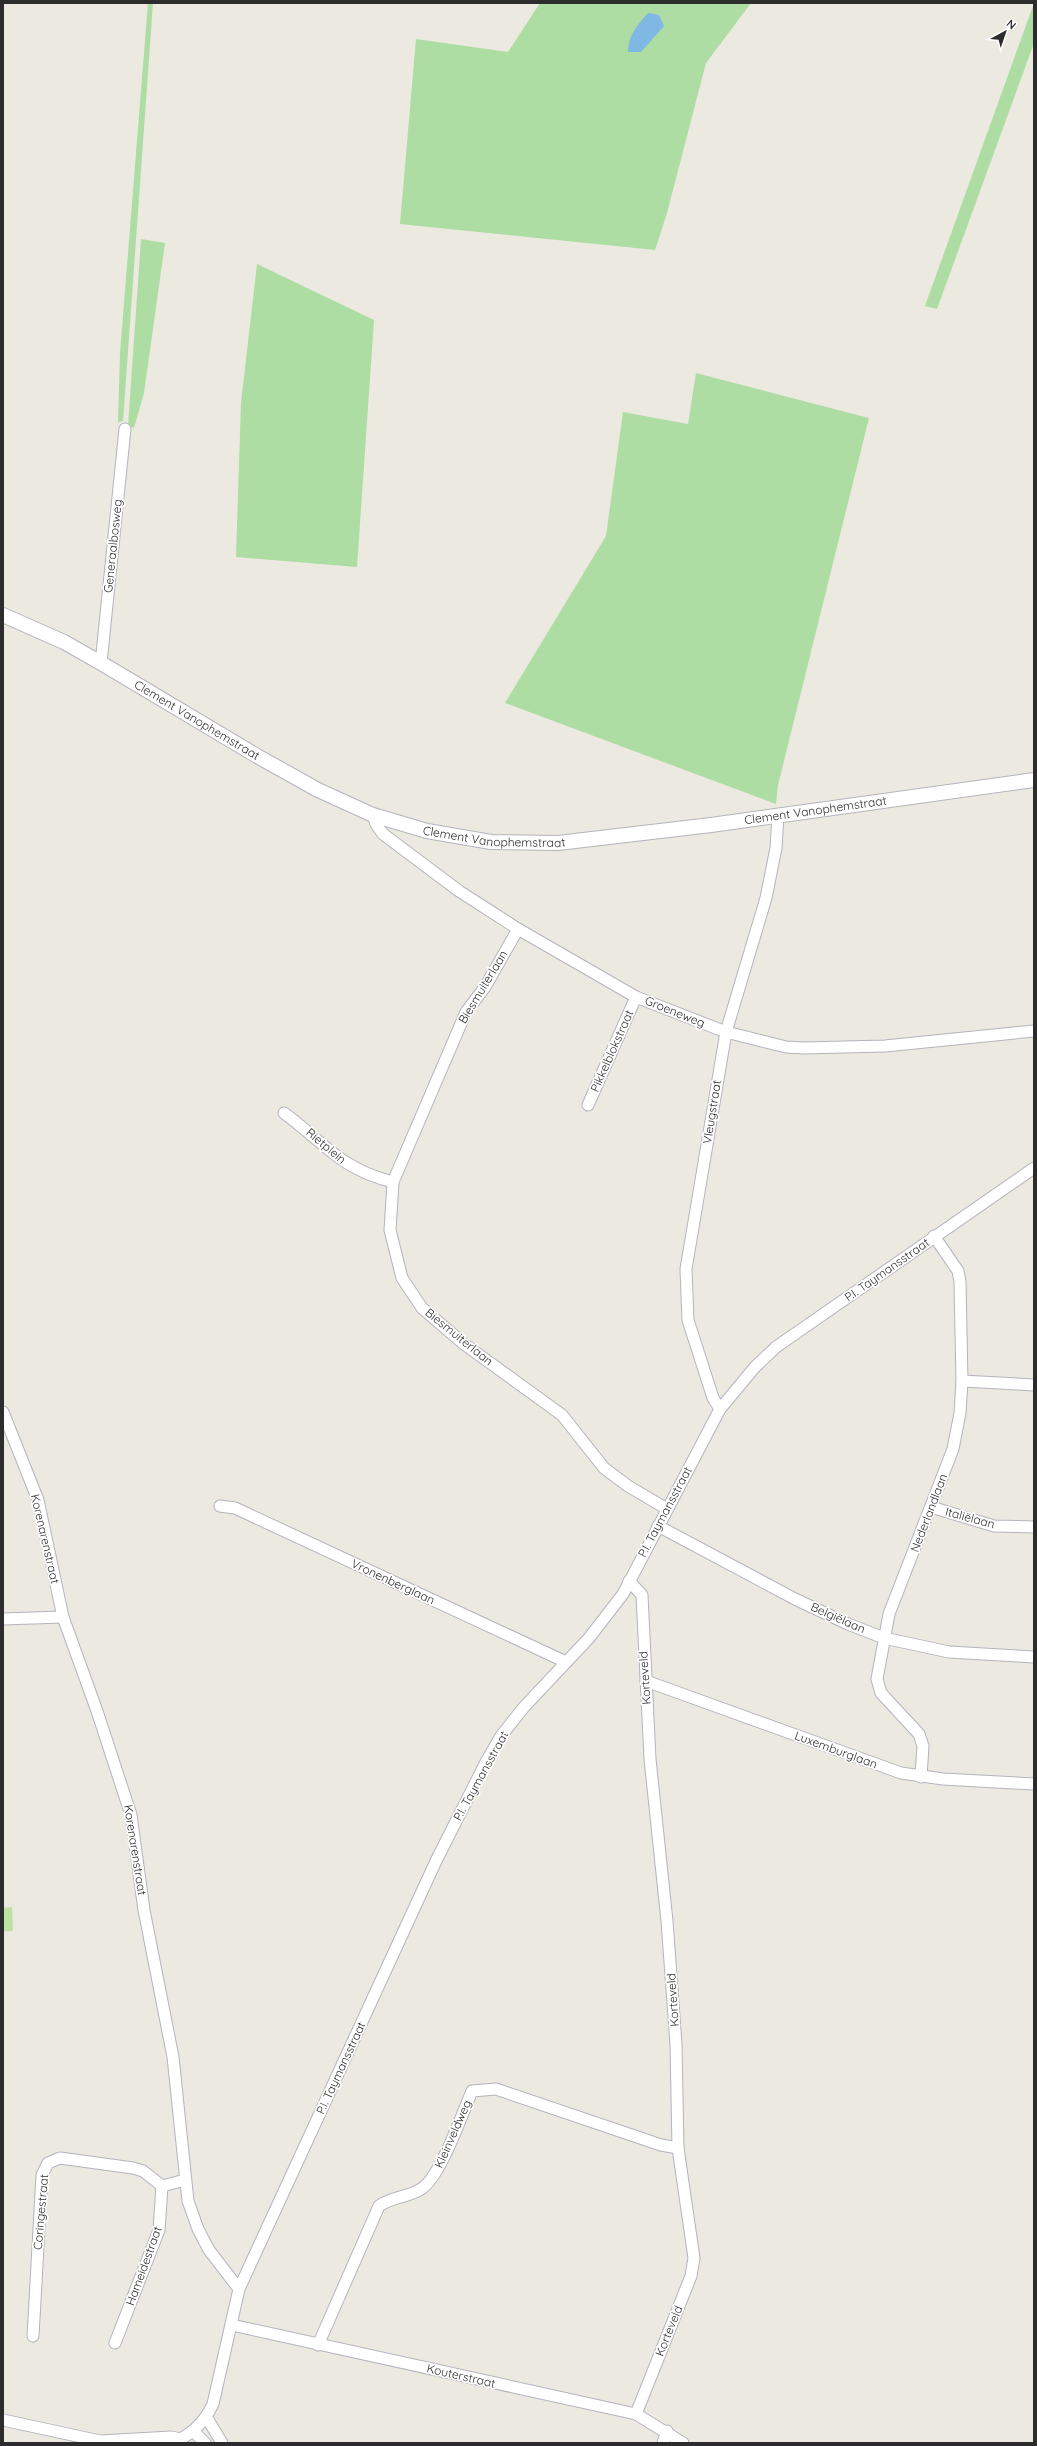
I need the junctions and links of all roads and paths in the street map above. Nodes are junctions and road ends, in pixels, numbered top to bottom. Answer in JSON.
{"nodes":[{"id":1,"x":125,"y":429,"type":"dead end"},
{"id":2,"x":3,"y":615,"type":"edge"},
{"id":3,"x":101,"y":663,"type":"junction"},
{"id":4,"x":1034,"y":780,"type":"edge"},
{"id":5,"x":373,"y":814,"type":"junction"},
{"id":6,"x":778,"y":815,"type":"junction"},
{"id":7,"x":518,"y":929,"type":"junction"},
{"id":8,"x":636,"y":997,"type":"junction"},
{"id":9,"x":1034,"y":1031,"type":"edge"},
{"id":10,"x":726,"y":1032,"type":"junction"},
{"id":11,"x":588,"y":1105,"type":"dead end"},
{"id":12,"x":284,"y":1113,"type":"dead end"},
{"id":13,"x":1034,"y":1168,"type":"edge"},
{"id":14,"x":393,"y":1182,"type":"junction"},
{"id":15,"x":934,"y":1236,"type":"junction"},
{"id":16,"x":962,"y":1381,"type":"junction"},
{"id":17,"x":1034,"y":1385,"type":"edge"},
{"id":18,"x":720,"y":1409,"type":"junction"},
{"id":19,"x":3,"y":1412,"type":"edge"},
{"id":20,"x":220,"y":1506,"type":"dead end"},
{"id":21,"x":931,"y":1507,"type":"junction"},
{"id":22,"x":667,"y":1509,"type":"junction"},
{"id":23,"x":658,"y":1526,"type":"junction"},
{"id":24,"x":1034,"y":1527,"type":"edge"},
{"id":25,"x":629,"y":1581,"type":"junction"},
{"id":26,"x":63,"y":1618,"type":"junction"},
{"id":27,"x":3,"y":1619,"type":"edge"},
{"id":28,"x":884,"y":1638,"type":"junction"},
{"id":29,"x":1034,"y":1657,"type":"edge"},
{"id":30,"x":566,"y":1662,"type":"junction"},
{"id":31,"x":646,"y":1681,"type":"junction"},
{"id":32,"x":921,"y":1777,"type":"junction"},
{"id":33,"x":1034,"y":1784,"type":"edge"},
{"id":34,"x":678,"y":2148,"type":"junction"},
{"id":35,"x":185,"y":2180,"type":"junction"},
{"id":36,"x":162,"y":2186,"type":"junction"},
{"id":37,"x":239,"y":2289,"type":"junction"},
{"id":38,"x":232,"y":2325,"type":"junction"},
{"id":39,"x":33,"y":2336,"type":"dead end"},
{"id":40,"x":115,"y":2343,"type":"dead end"},
{"id":41,"x":318,"y":2345,"type":"junction"},
{"id":42,"x":636,"y":2414,"type":"junction"},
{"id":43,"x":207,"y":2418,"type":"junction"},
{"id":44,"x":3,"y":2420,"type":"edge"},
{"id":45,"x":193,"y":2431,"type":"junction"},
{"id":46,"x":667,"y":2431,"type":"junction"},
{"id":47,"x":177,"y":2441,"type":"edge"},
{"id":48,"x":205,"y":2443,"type":"edge"},
{"id":49,"x":222,"y":2443,"type":"edge"},
{"id":50,"x":663,"y":2443,"type":"edge"},
{"id":51,"x":683,"y":2443,"type":"edge"}],
"edges":[{"from":1,"to":3,"type":"street","name":"Generaalbosweg"},
{"from":2,"to":3,"type":"street","name":"Clement Vanophemstraat"},
{"from":3,"to":5,"type":"street","name":"Clement Vanophemstraat"},
{"from":4,"to":6,"type":"street","name":"Clement Vanophemstraat"},
{"from":5,"to":6,"type":"street","name":"Clement Vanophemstraat"},
{"from":5,"to":7,"type":"street","name":"Groeneweg"},
{"from":6,"to":10,"type":"street","name":"Vleugstraat"},
{"from":7,"to":8,"type":"street","name":"Groeneweg"},
{"from":7,"to":14,"type":"street","name":"Biesmuiterlaan"},
{"from":8,"to":10,"type":"street","name":"Groeneweg"},
{"from":8,"to":11,"type":"street","name":"Pikkelblokstraat"},
{"from":9,"to":10,"type":"street","name":"Groeneweg"},
{"from":10,"to":18,"type":"street","name":"Vleugstraat"},
{"from":12,"to":14,"type":"street","name":"Rietplein"},
{"from":13,"to":15,"type":"street","name":"P.I. Taymansstraat"},
{"from":14,"to":22,"type":"street","name":"Biesmuiterlaan"},
{"from":15,"to":16,"type":"street","name":"Nederlandlaan"},
{"from":15,"to":18,"type":"street","name":"P.I. Taymansstraat"},
{"from":16,"to":17,"type":"street"},
{"from":16,"to":21,"type":"street","name":"Nederlandlaan"},
{"from":18,"to":22,"type":"street","name":"P.I. Taymansstraat"},
{"from":19,"to":26,"type":"street","name":"Korenarenstraat"},
{"from":20,"to":30,"type":"street","name":"Vronenberglaan"},
{"from":21,"to":24,"type":"street","name":"Italiëlaan"},
{"from":21,"to":28,"type":"street","name":"Nederlandlaan"},
{"from":22,"to":23,"type":"street","name":"P.I. Taymansstraat"},
{"from":23,"to":25,"type":"street","name":"P.I. Taymansstraat"},
{"from":23,"to":28,"type":"street","name":"Belgiëlaan"},
{"from":25,"to":30,"type":"street","name":"P.I. Taymansstraat"},
{"from":25,"to":31,"type":"street","name":"Korteveld"},
{"from":26,"to":27,"type":"street"},
{"from":26,"to":35,"type":"street","name":"Korenarenstraat"},
{"from":28,"to":29,"type":"street","name":"Belgiëlaan"},
{"from":28,"to":32,"type":"street","name":"Nederlandlaan"},
{"from":30,"to":37,"type":"street","name":"P.I. Taymansstraat"},
{"from":31,"to":32,"type":"street","name":"Luxemburglaan"},
{"from":31,"to":34,"type":"street","name":"Korteveld"},
{"from":32,"to":33,"type":"street","name":"Luxemburglaan"},
{"from":34,"to":41,"type":"street","name":"Kleinveldweg"},
{"from":34,"to":42,"type":"street","name":"Korteveld"},
{"from":35,"to":36,"type":"street"},
{"from":35,"to":37,"type":"street","name":"Korenarenstraat"},
{"from":36,"to":39,"type":"street","name":"Coringestraat"},
{"from":36,"to":40,"type":"street","name":"Hameidestraat"},
{"from":37,"to":38,"type":"street","name":"P.I. Taymansstraat"},
{"from":38,"to":41,"type":"street","name":"Kouterstraat"},
{"from":38,"to":43,"type":"street","name":"P.I. Taymansstraat"},
{"from":41,"to":42,"type":"street","name":"Kouterstraat"},
{"from":42,"to":46,"type":"street","name":"Kouterstraat"},
{"from":43,"to":45,"type":"street","name":"P.I. Taymansstraat"},
{"from":43,"to":49,"type":"street"},
{"from":44,"to":47,"type":"street"},
{"from":45,"to":47,"type":"street","name":"P.I. Taymansstraat"},
{"from":45,"to":48,"type":"street"},
{"from":46,"to":50,"type":"street"},
{"from":46,"to":51,"type":"street","name":"Kouterstraat"}]}
